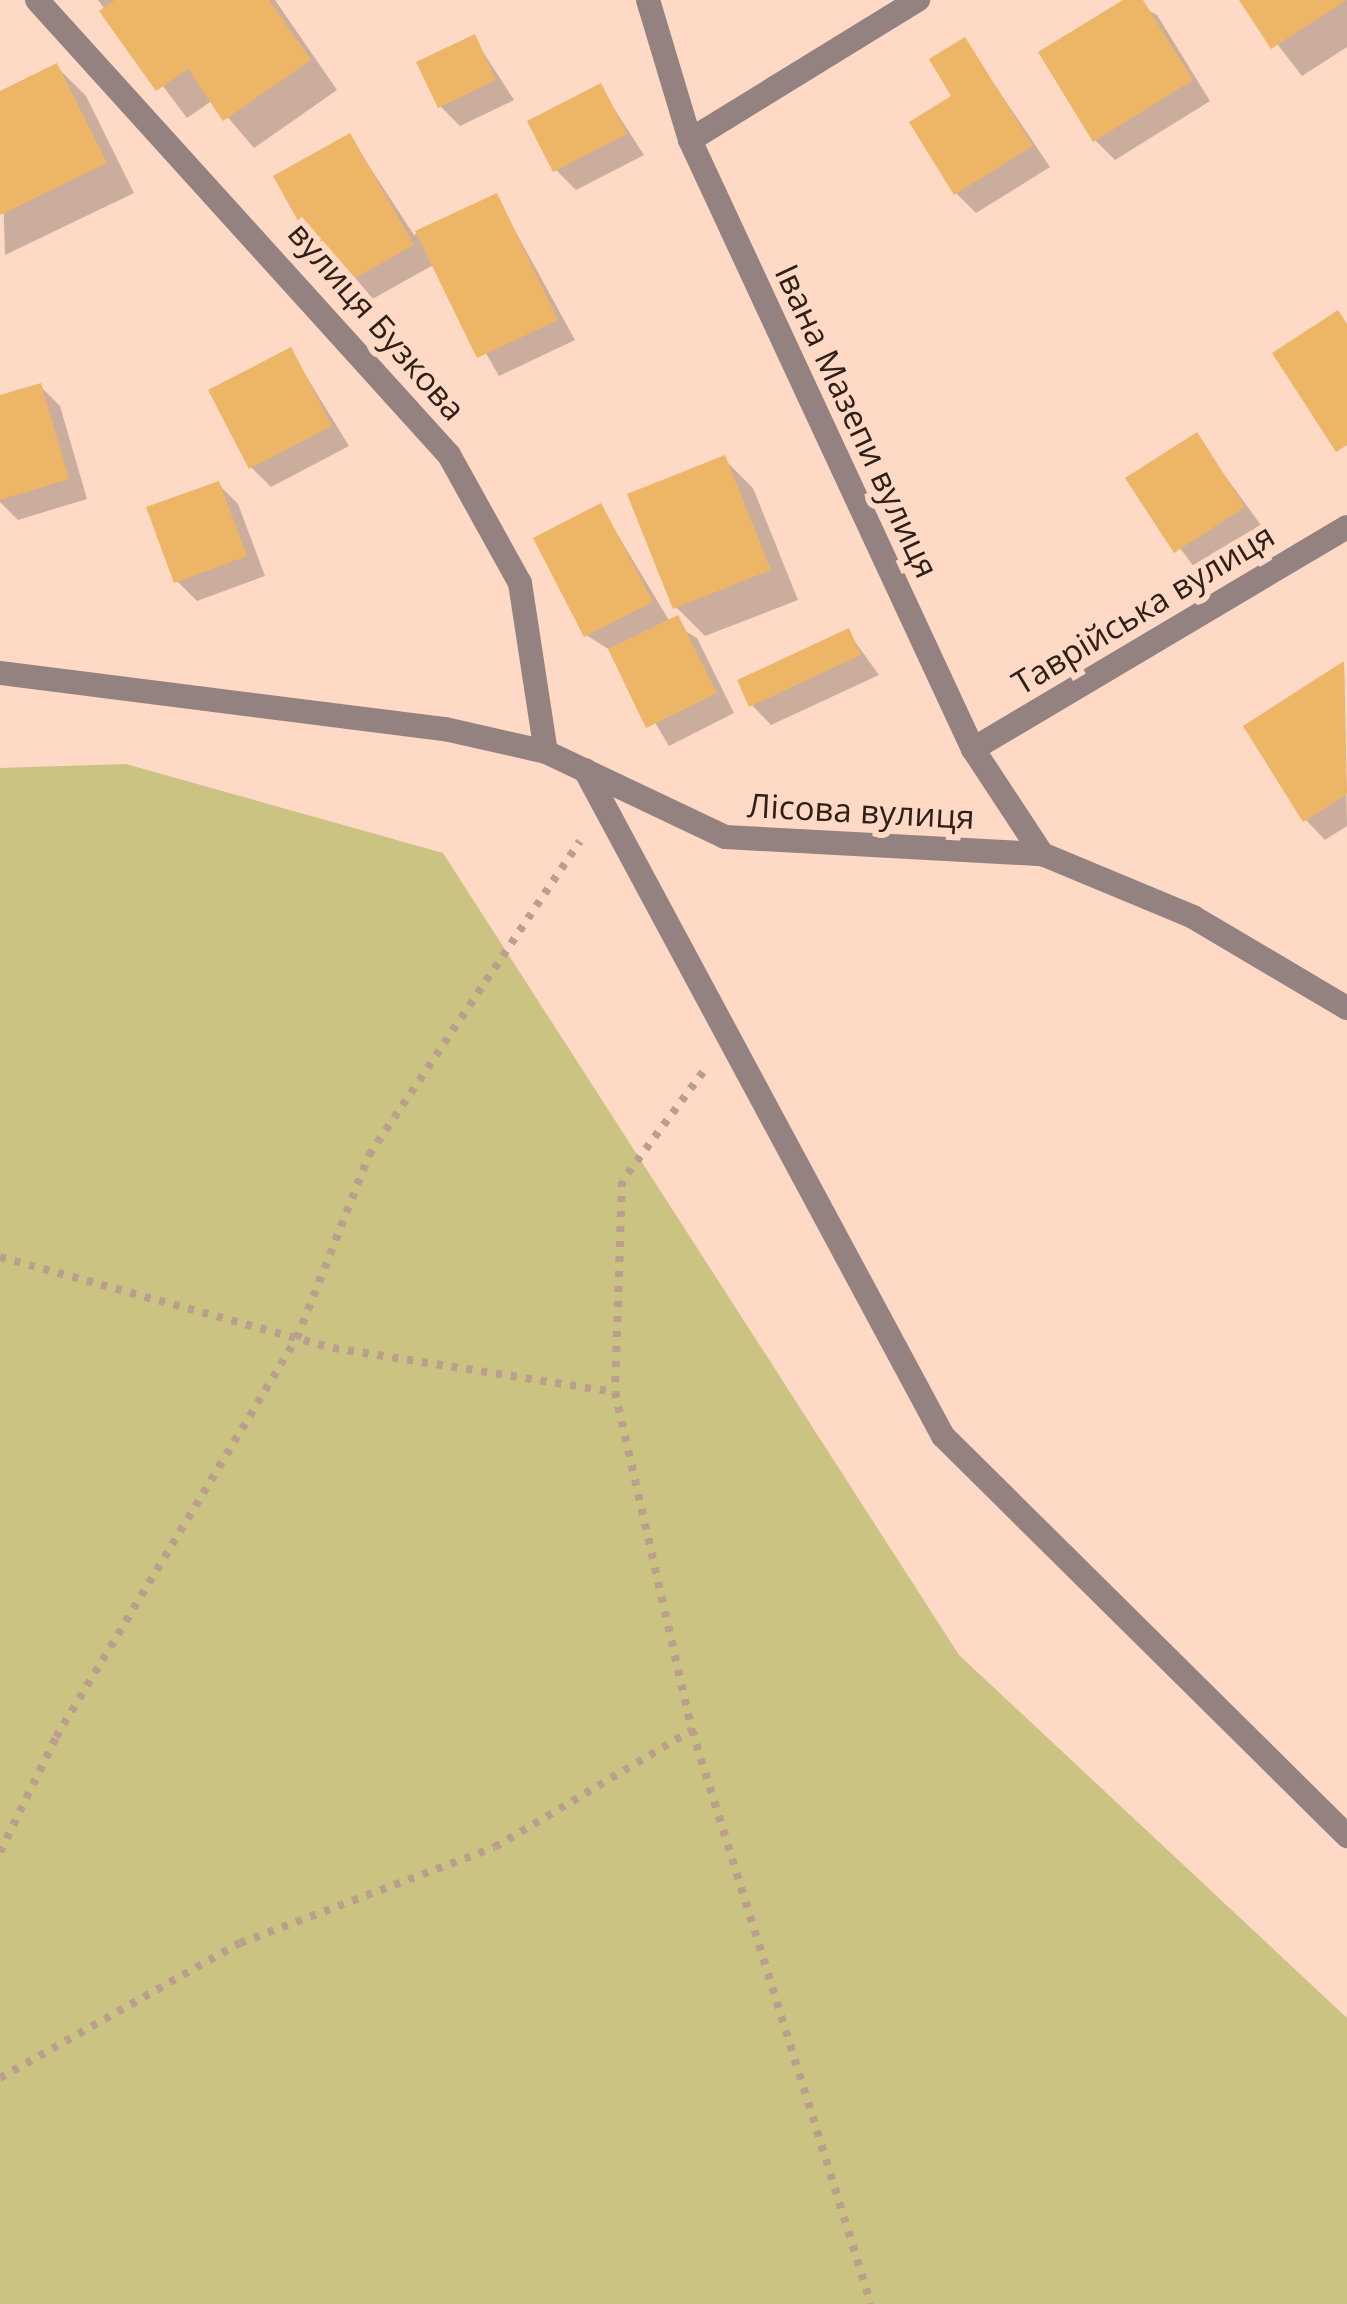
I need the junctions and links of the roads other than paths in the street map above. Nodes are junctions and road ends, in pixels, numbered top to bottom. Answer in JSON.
{"nodes":[{"id":1,"x":37,"y":0,"type":"edge"},
{"id":2,"x":648,"y":0,"type":"edge"},
{"id":3,"x":918,"y":0,"type":"edge"},
{"id":4,"x":690,"y":140,"type":"junction"},
{"id":5,"x":1347,"y":527,"type":"edge"},
{"id":6,"x":0,"y":673,"type":"edge"},
{"id":7,"x":973,"y":749,"type":"junction"},
{"id":8,"x":546,"y":752,"type":"junction"},
{"id":9,"x":585,"y":770,"type":"junction"},
{"id":10,"x":1042,"y":854,"type":"junction"},
{"id":11,"x":1347,"y":1008,"type":"edge"},
{"id":12,"x":1347,"y":1836,"type":"edge"}],
"edges":[{"from":1,"to":8,"type":"street","name":"вулиця Бузкова"},
{"from":2,"to":4,"type":"street","name":"Івана Мазепи вулиця"},
{"from":3,"to":4,"type":"street"},
{"from":4,"to":7,"type":"street","name":"Івана Мазепи вулиця"},
{"from":5,"to":7,"type":"street","name":"Таврійська вулиця"},
{"from":6,"to":8,"type":"street","name":"Лісова вулиця"},
{"from":7,"to":10,"type":"street","name":"Івана Мазепи вулиця"},
{"from":8,"to":9,"type":"street","name":"Лісова вулиця"},
{"from":9,"to":10,"type":"street","name":"Лісова вулиця"},
{"from":9,"to":12,"type":"street"},
{"from":10,"to":11,"type":"street","name":"Лісова вулиця"}]}
